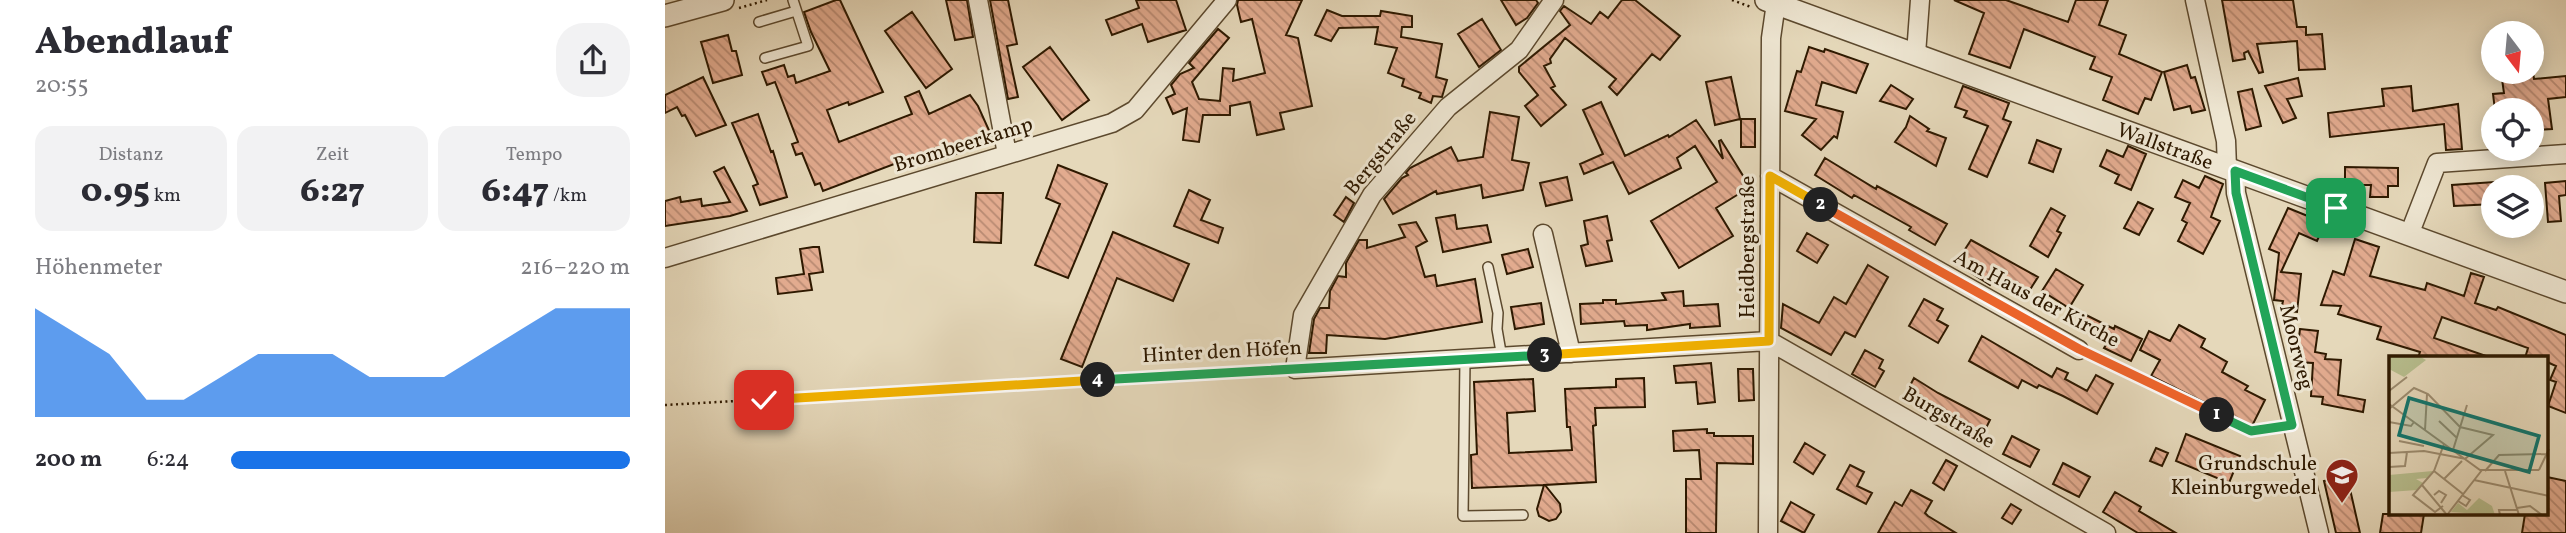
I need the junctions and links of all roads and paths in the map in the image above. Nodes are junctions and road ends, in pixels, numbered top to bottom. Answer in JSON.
{"nodes":[{"id":1,"x":723,"y":0,"type":"edge"},
{"id":2,"x":793,"y":0,"type":"edge"},
{"id":3,"x":978,"y":0,"type":"edge"},
{"id":4,"x":1227,"y":0,"type":"edge"},
{"id":5,"x":1554,"y":0,"type":"edge"},
{"id":6,"x":1920,"y":0,"type":"edge"},
{"id":7,"x":2195,"y":0,"type":"edge"},
{"id":8,"x":1771,"y":2,"type":"edge"},
{"id":9,"x":796,"y":11,"type":"junction"},
{"id":10,"x":665,"y":16,"type":"edge"},
{"id":11,"x":759,"y":22,"type":"dead end"},
{"id":12,"x":1916,"y":54,"type":"junction"},
{"id":13,"x":765,"y":58,"type":"dead end"},
{"id":14,"x":1007,"y":154,"type":"junction"},
{"id":15,"x":2566,"y":154,"type":"edge"},
{"id":16,"x":2231,"y":170,"type":"junction"},
{"id":17,"x":1770,"y":176,"type":"junction"},
{"id":18,"x":1543,"y":234,"type":"dead end"},
{"id":19,"x":2409,"y":235,"type":"junction"},
{"id":20,"x":665,"y":258,"type":"edge"},
{"id":21,"x":1488,"y":267,"type":"dead end"},
{"id":22,"x":2566,"y":292,"type":"edge"},
{"id":23,"x":1769,"y":341,"type":"junction"},
{"id":24,"x":2079,"y":349,"type":"joint"},
{"id":25,"x":1571,"y":353,"type":"junction"},
{"id":26,"x":1502,"y":358,"type":"junction"},
{"id":27,"x":1465,"y":360,"type":"junction"},
{"id":28,"x":1295,"y":369,"type":"junction"},
{"id":29,"x":665,"y":405,"type":"edge"},
{"id":30,"x":2292,"y":425,"type":"junction"},
{"id":31,"x":1523,"y":515,"type":"dead end"},
{"id":32,"x":1768,"y":533,"type":"edge"},
{"id":33,"x":2105,"y":533,"type":"edge"},
{"id":34,"x":2319,"y":533,"type":"edge"}],
"edges":[{"from":1,"to":10,"type":"street"},
{"from":2,"to":9,"type":"lane"},
{"from":3,"to":14,"type":"street"},
{"from":4,"to":14,"type":"street","name":"Brombeerkamp"},
{"from":5,"to":28,"type":"street","name":"Bergstraße"},
{"from":6,"to":12,"type":"street"},
{"from":7,"to":16,"type":"street","name":"Moorweg"},
{"from":8,"to":12,"type":"street","name":"Wallstraße"},
{"from":8,"to":17,"type":"street","name":"Heidbergstraße"},
{"from":9,"to":11,"type":"lane"},
{"from":9,"to":13,"type":"lane"},
{"from":12,"to":16,"type":"street","name":"Wallstraße"},
{"from":14,"to":20,"type":"street","name":"Brombeerkamp"},
{"from":15,"to":19,"type":"street"},
{"from":16,"to":19,"type":"street","name":"Wallstraße"},
{"from":16,"to":30,"type":"street","name":"Moorweg"},
{"from":17,"to":23,"type":"street","name":"Heidbergstraße"},
{"from":17,"to":24,"type":"street","name":"Am Haus der Kirche"},
{"from":18,"to":25,"type":"street"},
{"from":19,"to":22,"type":"street","name":"Wallstraße"},
{"from":21,"to":26,"type":"lane"},
{"from":23,"to":25,"type":"street","name":"Hinter den Höfen"},
{"from":23,"to":32,"type":"street","name":"Heidbergstraße"},
{"from":23,"to":33,"type":"street","name":"Burgstraße"},
{"from":24,"to":30,"type":"path","name":"Am Haus der Kirche"},
{"from":25,"to":26,"type":"street","name":"Hinter den Höfen"},
{"from":26,"to":27,"type":"street","name":"Hinter den Höfen"},
{"from":27,"to":28,"type":"street","name":"Hinter den Höfen"},
{"from":27,"to":31,"type":"lane"},
{"from":28,"to":29,"type":"path","name":"Hinter den Höfen"},
{"from":30,"to":34,"type":"street","name":"Moorweg"}]}
